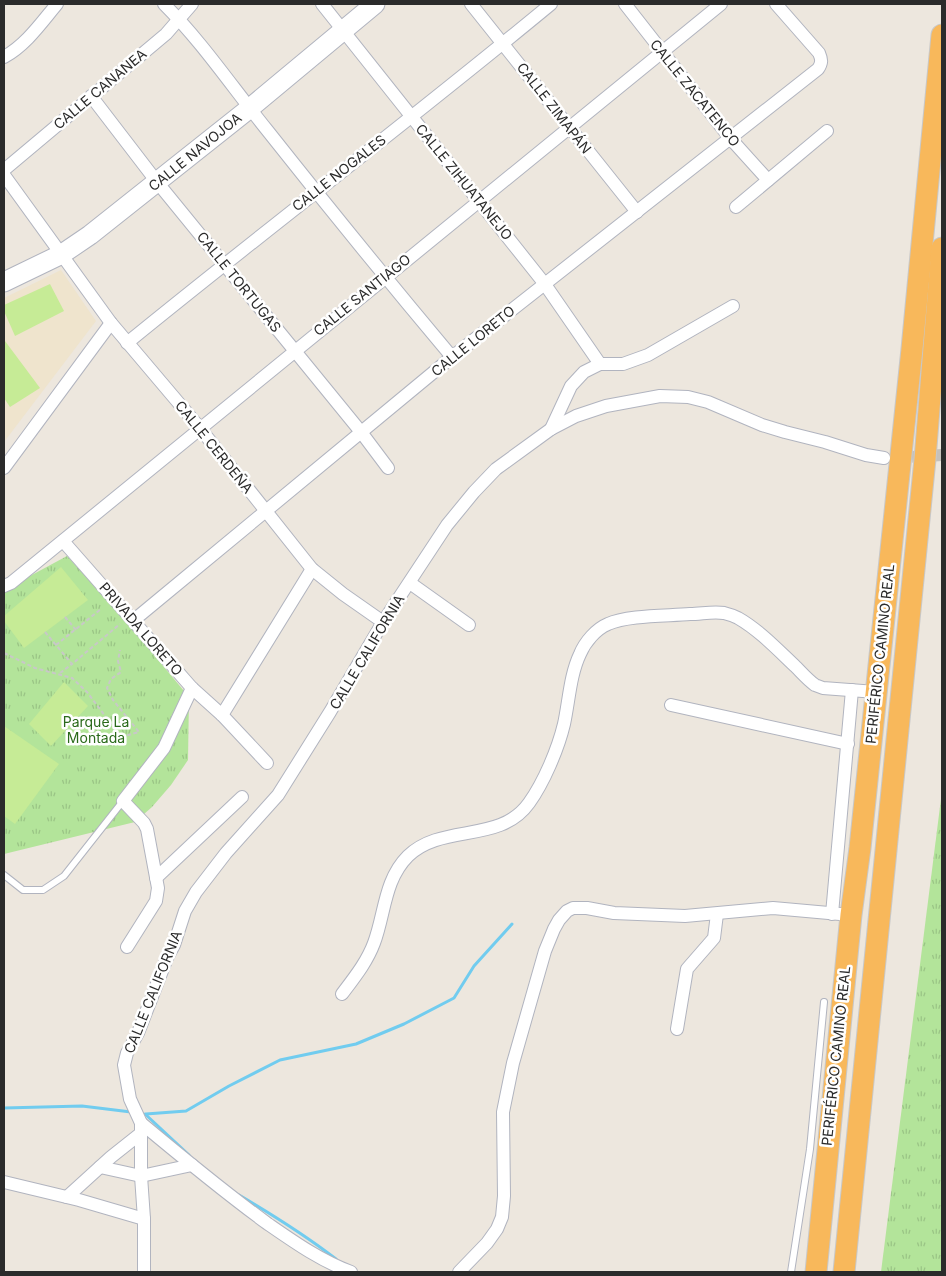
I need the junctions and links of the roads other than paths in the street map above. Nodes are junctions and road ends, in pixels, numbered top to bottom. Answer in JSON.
{"nodes":[{"id":1,"x":58,"y":4,"type":"edge"},
{"id":2,"x":164,"y":4,"type":"edge"},
{"id":3,"x":192,"y":4,"type":"edge"},
{"id":4,"x":322,"y":4,"type":"edge"},
{"id":5,"x":375,"y":4,"type":"edge"},
{"id":6,"x":471,"y":4,"type":"edge"},
{"id":7,"x":551,"y":4,"type":"edge"},
{"id":8,"x":625,"y":4,"type":"edge"},
{"id":9,"x":720,"y":4,"type":"edge"},
{"id":10,"x":776,"y":4,"type":"edge"},
{"id":11,"x":179,"y":19,"type":"junction"},
{"id":12,"x":342,"y":31,"type":"junction"},
{"id":13,"x":942,"y":35,"type":"edge"},
{"id":14,"x":503,"y":43,"type":"junction"},
{"id":15,"x":662,"y":52,"type":"junction"},
{"id":16,"x":4,"y":57,"type":"edge"},
{"id":17,"x":91,"y":96,"type":"junction"},
{"id":18,"x":250,"y":108,"type":"junction"},
{"id":19,"x":412,"y":118,"type":"junction"},
{"id":20,"x":569,"y":127,"type":"junction"},
{"id":21,"x":827,"y":131,"type":"dead end"},
{"id":22,"x":730,"y":138,"type":"junction"},
{"id":23,"x":4,"y":170,"type":"edge"},
{"id":24,"x":4,"y":175,"type":"edge"},
{"id":25,"x":768,"y":180,"type":"junction"},
{"id":26,"x":157,"y":182,"type":"junction"},
{"id":27,"x":316,"y":191,"type":"junction"},
{"id":28,"x":479,"y":202,"type":"junction"},
{"id":29,"x":736,"y":207,"type":"dead end"},
{"id":30,"x":637,"y":212,"type":"junction"},
{"id":31,"x":942,"y":248,"type":"edge"},
{"id":32,"x":62,"y":254,"type":"junction"},
{"id":33,"x":224,"y":264,"type":"junction"},
{"id":34,"x":385,"y":277,"type":"junction"},
{"id":35,"x":4,"y":282,"type":"edge"},
{"id":36,"x":544,"y":284,"type":"junction"},
{"id":37,"x":733,"y":306,"type":"dead end"},
{"id":38,"x":111,"y":322,"type":"junction"},
{"id":39,"x":127,"y":342,"type":"junction"},
{"id":40,"x":295,"y":350,"type":"junction"},
{"id":41,"x":452,"y":357,"type":"junction"},
{"id":42,"x":600,"y":364,"type":"junction"},
{"id":43,"x":200,"y":427,"type":"junction"},
{"id":44,"x":551,"y":428,"type":"junction"},
{"id":45,"x":361,"y":432,"type":"junction"},
{"id":46,"x":884,"y":458,"type":"tunnel mouth"},
{"id":47,"x":4,"y":468,"type":"edge"},
{"id":48,"x":388,"y":468,"type":"dead end"},
{"id":49,"x":265,"y":511,"type":"junction"},
{"id":50,"x":63,"y":541,"type":"junction"},
{"id":51,"x":312,"y":569,"type":"junction"},
{"id":52,"x":410,"y":583,"type":"junction"},
{"id":53,"x":4,"y":586,"type":"edge"},
{"id":54,"x":132,"y":618,"type":"junction"},
{"id":55,"x":383,"y":622,"type":"junction"},
{"id":56,"x":469,"y":625,"type":"dead end"},
{"id":57,"x":192,"y":688,"type":"junction"},
{"id":58,"x":852,"y":690,"type":"junction"},
{"id":59,"x":876,"y":692,"type":"junction"},
{"id":60,"x":671,"y":705,"type":"dead end"},
{"id":61,"x":222,"y":715,"type":"junction"},
{"id":62,"x":848,"y":744,"type":"junction"},
{"id":63,"x":267,"y":764,"type":"dead end"},
{"id":64,"x":242,"y":797,"type":"dead end"},
{"id":65,"x":123,"y":801,"type":"junction"},
{"id":66,"x":850,"y":846,"type":"junction"},
{"id":67,"x":4,"y":875,"type":"edge"},
{"id":68,"x":156,"y":878,"type":"junction"},
{"id":69,"x":717,"y":914,"type":"junction"},
{"id":70,"x":841,"y":915,"type":"junction"},
{"id":71,"x":127,"y":947,"type":"dead end"},
{"id":72,"x":342,"y":994,"type":"dead end"},
{"id":73,"x":824,"y":1002,"type":"dead end"},
{"id":74,"x":678,"y":1029,"type":"dead end"},
{"id":75,"x":141,"y":1129,"type":"junction"},
{"id":76,"x":192,"y":1165,"type":"junction"},
{"id":77,"x":100,"y":1167,"type":"junction"},
{"id":78,"x":141,"y":1176,"type":"junction"},
{"id":79,"x":4,"y":1182,"type":"edge"},
{"id":80,"x":67,"y":1197,"type":"junction"},
{"id":81,"x":144,"y":1219,"type":"junction"},
{"id":82,"x":144,"y":1272,"type":"edge"},
{"id":83,"x":351,"y":1272,"type":"edge"},
{"id":84,"x":459,"y":1272,"type":"edge"},
{"id":85,"x":791,"y":1272,"type":"edge"},
{"id":86,"x":816,"y":1272,"type":"edge"},
{"id":87,"x":844,"y":1272,"type":"edge"}],
"edges":[{"from":1,"to":16,"type":"street"},
{"from":2,"to":11,"type":"street"},
{"from":3,"to":11,"type":"street","name":"CALLE CANANEA"},
{"from":4,"to":12,"type":"street","name":"CALLE ZIHUATANEJO"},
{"from":5,"to":12,"type":"main road","name":"CALLE NAVOJOA"},
{"from":6,"to":14,"type":"street","name":"CALLE ZIMAPÁN"},
{"from":7,"to":14,"type":"street","name":"CALLE NOGALES"},
{"from":8,"to":15,"type":"street","name":"CALLE ZACATENCO"},
{"from":9,"to":15,"type":"street","name":"CALLE SANTIAGO"},
{"from":10,"to":22,"type":"street","name":"CALLE LORETO"},
{"from":11,"to":17,"type":"street","name":"CALLE CANANEA"},
{"from":11,"to":18,"type":"street"},
{"from":12,"to":18,"type":"main road","name":"CALLE NAVOJOA"},
{"from":12,"to":19,"type":"street","name":"CALLE ZIHUATANEJO"},
{"from":13,"to":59,"type":"highway","name":"PERIFÉRICO CAMINO REAL"},
{"from":14,"to":19,"type":"street","name":"CALLE NOGALES"},
{"from":14,"to":20,"type":"street","name":"CALLE ZIMAPÁN"},
{"from":15,"to":20,"type":"street","name":"CALLE SANTIAGO"},
{"from":15,"to":22,"type":"street","name":"CALLE ZACATENCO"},
{"from":17,"to":23,"type":"street","name":"CALLE CANANEA"},
{"from":17,"to":26,"type":"street","name":"CALLE TORTUGAS"},
{"from":18,"to":26,"type":"main road","name":"CALLE NAVOJOA"},
{"from":18,"to":27,"type":"street"},
{"from":19,"to":27,"type":"street","name":"CALLE NOGALES"},
{"from":19,"to":28,"type":"street","name":"CALLE ZIHUATANEJO"},
{"from":20,"to":28,"type":"street","name":"CALLE SANTIAGO"},
{"from":20,"to":30,"type":"street","name":"CALLE ZIMAPÁN"},
{"from":21,"to":25,"type":"street"},
{"from":22,"to":25,"type":"street","name":"CALLE ZACATENCO"},
{"from":22,"to":30,"type":"street","name":"CALLE LORETO"},
{"from":24,"to":32,"type":"street","name":"CALLE CERDEÑA"},
{"from":25,"to":29,"type":"street"},
{"from":26,"to":32,"type":"main road","name":"CALLE NAVOJOA"},
{"from":26,"to":33,"type":"street","name":"CALLE TORTUGAS"},
{"from":27,"to":33,"type":"street","name":"CALLE NOGALES"},
{"from":27,"to":34,"type":"street"},
{"from":28,"to":34,"type":"street","name":"CALLE SANTIAGO"},
{"from":28,"to":36,"type":"street","name":"CALLE ZIHUATANEJO"},
{"from":30,"to":36,"type":"street","name":"CALLE LORETO"},
{"from":31,"to":87,"type":"highway","name":"PERIFÉRICO CAMINO REAL"},
{"from":32,"to":35,"type":"main road","name":"CALLE NAVOJOA"},
{"from":32,"to":38,"type":"street","name":"CALLE CERDEÑA"},
{"from":33,"to":39,"type":"street","name":"CALLE NOGALES"},
{"from":33,"to":40,"type":"street","name":"CALLE TORTUGAS"},
{"from":34,"to":40,"type":"street","name":"CALLE SANTIAGO"},
{"from":34,"to":41,"type":"street"},
{"from":36,"to":41,"type":"street","name":"CALLE LORETO"},
{"from":36,"to":42,"type":"street","name":"CALLE ZIHUATANEJO"},
{"from":37,"to":42,"type":"street"},
{"from":38,"to":39,"type":"street","name":"CALLE CERDEÑA"},
{"from":38,"to":47,"type":"street"},
{"from":39,"to":43,"type":"street","name":"CALLE CERDEÑA"},
{"from":40,"to":43,"type":"street","name":"CALLE SANTIAGO"},
{"from":40,"to":45,"type":"street","name":"CALLE TORTUGAS"},
{"from":41,"to":45,"type":"street","name":"CALLE LORETO"},
{"from":42,"to":44,"type":"street"},
{"from":43,"to":49,"type":"street","name":"CALLE CERDEÑA"},
{"from":43,"to":50,"type":"street","name":"CALLE SANTIAGO"},
{"from":44,"to":46,"type":"street","name":"CALLE CALIFORNIA"},
{"from":44,"to":52,"type":"street","name":"CALLE CALIFORNIA"},
{"from":45,"to":48,"type":"street","name":"CALLE TORTUGAS"},
{"from":45,"to":49,"type":"street","name":"CALLE LORETO"},
{"from":49,"to":51,"type":"street","name":"CALLE CERDEÑA"},
{"from":49,"to":54,"type":"street","name":"CALLE LORETO"},
{"from":50,"to":53,"type":"street","name":"CALLE SANTIAGO"},
{"from":50,"to":54,"type":"street","name":"PRIVADA LORETO"},
{"from":51,"to":55,"type":"street","name":"CALLE CERDEÑA"},
{"from":51,"to":61,"type":"street"},
{"from":52,"to":55,"type":"street","name":"CALLE CALIFORNIA"},
{"from":52,"to":56,"type":"street"},
{"from":54,"to":57,"type":"street","name":"PRIVADA LORETO"},
{"from":55,"to":75,"type":"street","name":"CALLE CALIFORNIA"},
{"from":57,"to":61,"type":"street","name":"PRIVADA LORETO"},
{"from":57,"to":65,"type":"street"},
{"from":58,"to":59,"type":"street"},
{"from":58,"to":62,"type":"street"},
{"from":58,"to":72,"type":"street"},
{"from":59,"to":66,"type":"highway","name":"PERIFÉRICO CAMINO REAL"},
{"from":60,"to":62,"type":"street"},
{"from":61,"to":63,"type":"street","name":"PRIVADA LORETO"},
{"from":62,"to":66,"type":"street"},
{"from":64,"to":68,"type":"street"},
{"from":65,"to":67,"type":"lane"},
{"from":65,"to":68,"type":"street"},
{"from":66,"to":70,"type":"highway","name":"PERIFÉRICO CAMINO REAL"},
{"from":68,"to":71,"type":"street"},
{"from":69,"to":70,"type":"street"},
{"from":69,"to":74,"type":"street"},
{"from":69,"to":84,"type":"street"},
{"from":70,"to":86,"type":"highway","name":"PERIFÉRICO CAMINO REAL"},
{"from":73,"to":85,"type":"lane"},
{"from":75,"to":76,"type":"street"},
{"from":75,"to":77,"type":"street"},
{"from":75,"to":78,"type":"street","name":"CALLE CALIFORNIA"},
{"from":76,"to":78,"type":"street"},
{"from":76,"to":83,"type":"street"},
{"from":77,"to":78,"type":"street"},
{"from":77,"to":80,"type":"street"},
{"from":78,"to":81,"type":"street","name":"CALLE CALIFORNIA"},
{"from":79,"to":80,"type":"street"},
{"from":80,"to":81,"type":"street"},
{"from":81,"to":82,"type":"street","name":"CALLE CALIFORNIA"}]}
